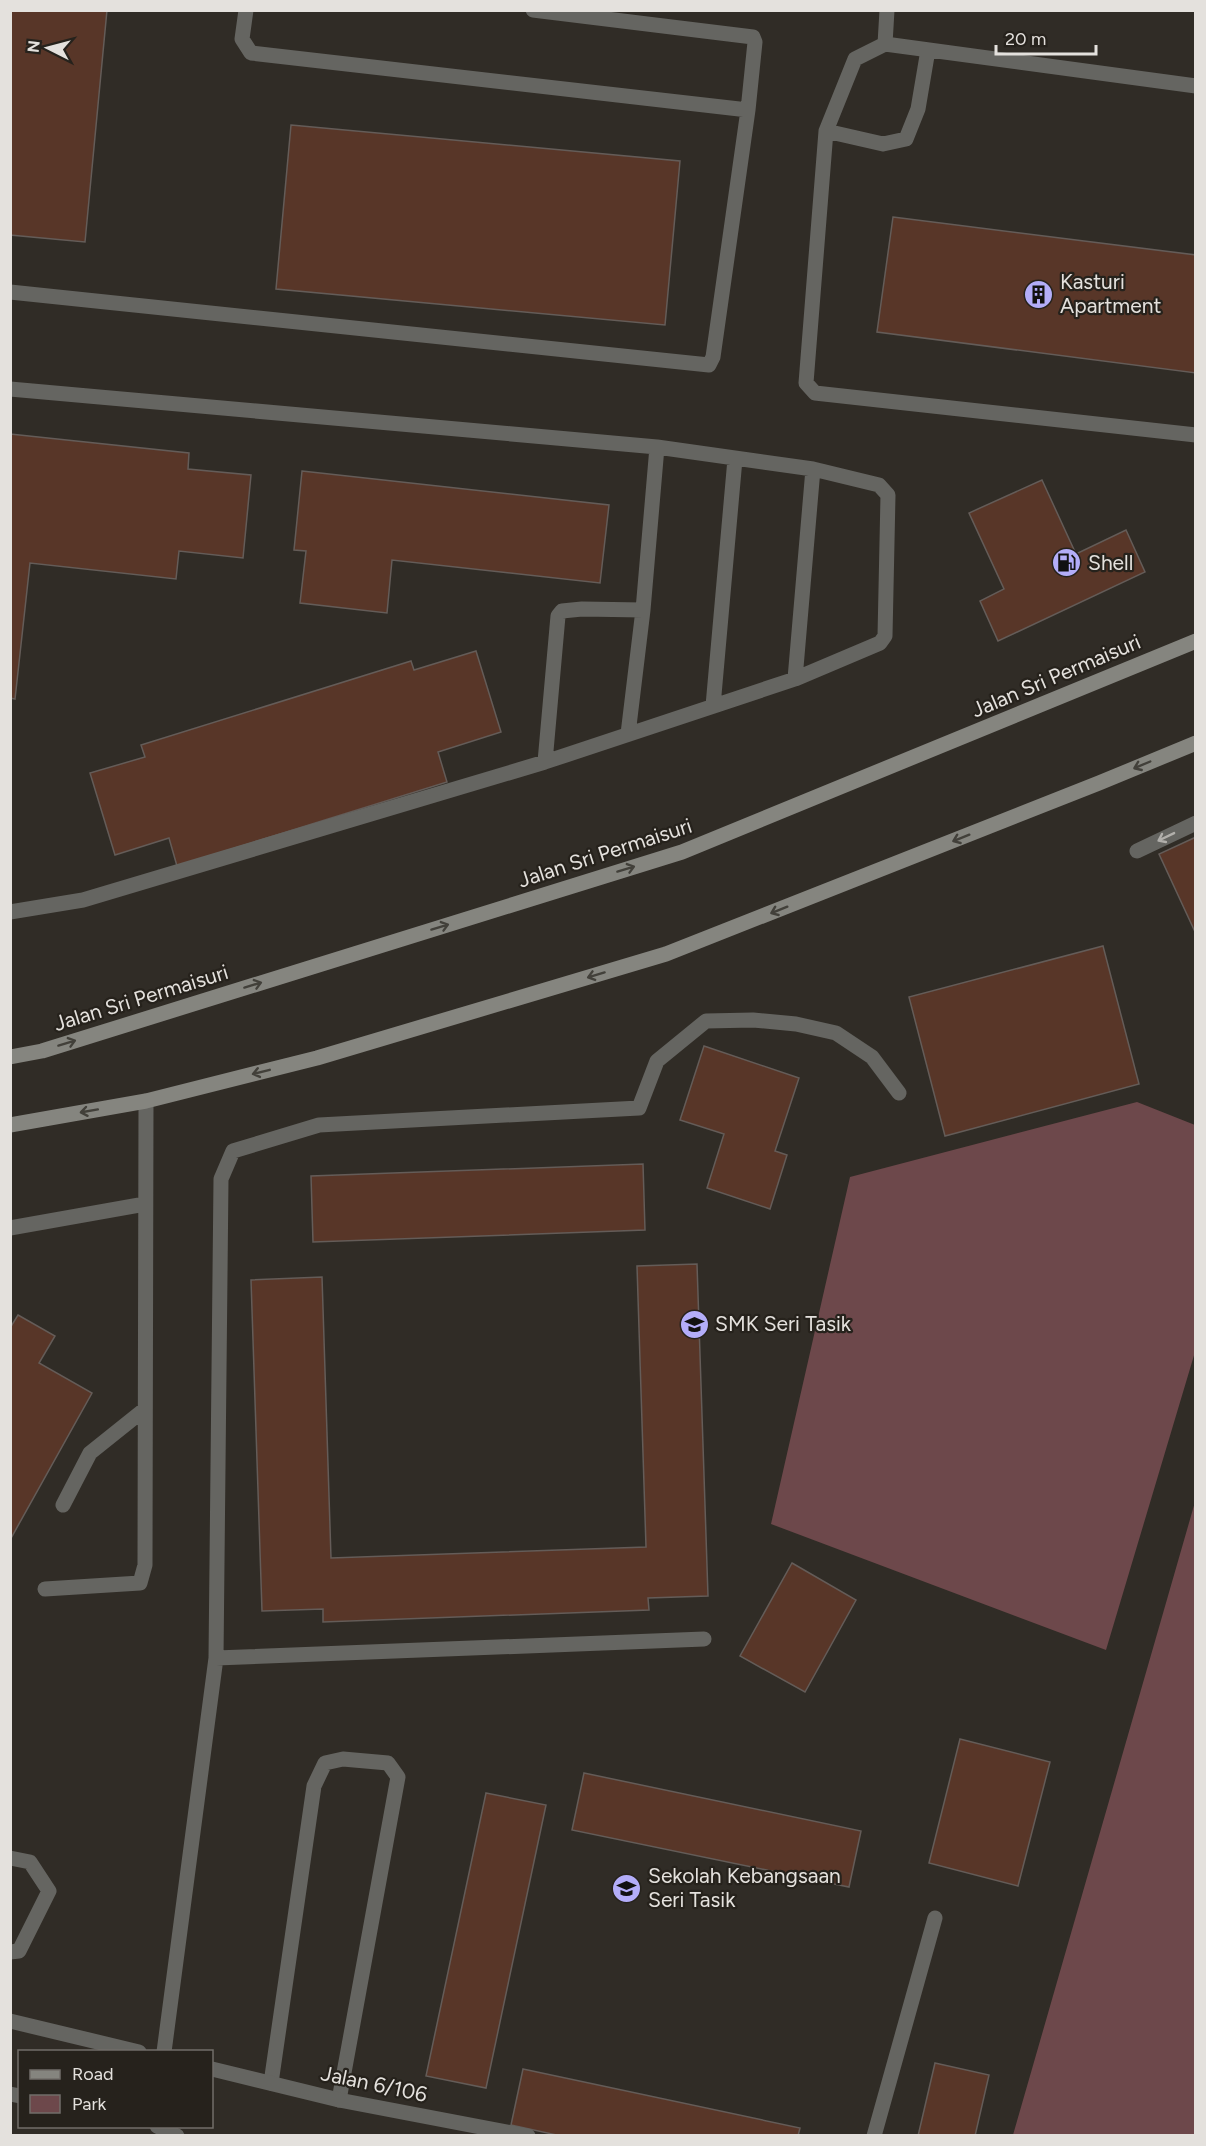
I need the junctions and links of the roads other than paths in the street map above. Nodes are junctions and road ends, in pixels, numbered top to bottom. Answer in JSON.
{"nodes":[{"id":1,"x":246,"y":10,"type":"edge"},
{"id":2,"x":532,"y":10,"type":"edge"},
{"id":3,"x":887,"y":10,"type":"edge"},
{"id":4,"x":885,"y":45,"type":"junction"},
{"id":5,"x":928,"y":50,"type":"junction"},
{"id":6,"x":1196,"y":86,"type":"edge"},
{"id":7,"x":748,"y":110,"type":"junction"},
{"id":8,"x":826,"y":131,"type":"junction"},
{"id":9,"x":10,"y":292,"type":"edge"},
{"id":10,"x":10,"y":389,"type":"edge"},
{"id":11,"x":1196,"y":435,"type":"edge"},
{"id":12,"x":657,"y":447,"type":"junction"},
{"id":13,"x":735,"y":459,"type":"junction"},
{"id":14,"x":813,"y":469,"type":"junction"},
{"id":15,"x":643,"y":610,"type":"junction"},
{"id":16,"x":1196,"y":640,"type":"edge"},
{"id":17,"x":795,"y":679,"type":"junction"},
{"id":18,"x":713,"y":706,"type":"junction"},
{"id":19,"x":628,"y":734,"type":"junction"},
{"id":20,"x":1196,"y":742,"type":"edge"},
{"id":21,"x":544,"y":762,"type":"junction"},
{"id":22,"x":1196,"y":823,"type":"edge"},
{"id":23,"x":1137,"y":851,"type":"dead end"},
{"id":24,"x":10,"y":912,"type":"edge"},
{"id":25,"x":10,"y":1057,"type":"edge"},
{"id":26,"x":898,"y":1093,"type":"dead end"},
{"id":27,"x":146,"y":1101,"type":"junction"},
{"id":28,"x":10,"y":1125,"type":"edge"},
{"id":29,"x":145,"y":1204,"type":"junction"},
{"id":30,"x":10,"y":1228,"type":"edge"},
{"id":31,"x":145,"y":1409,"type":"junction"},
{"id":32,"x":63,"y":1505,"type":"dead end"},
{"id":33,"x":45,"y":1589,"type":"dead end"},
{"id":34,"x":704,"y":1639,"type":"dead end"},
{"id":35,"x":216,"y":1658,"type":"junction"},
{"id":36,"x":10,"y":1858,"type":"edge"},
{"id":37,"x":935,"y":1918,"type":"dead end"},
{"id":38,"x":10,"y":1952,"type":"edge"},
{"id":39,"x":10,"y":2021,"type":"edge"},
{"id":40,"x":131,"y":2050,"type":"edge"},
{"id":41,"x":165,"y":2050,"type":"edge"},
{"id":42,"x":213,"y":2069,"type":"edge"},
{"id":43,"x":271,"y":2083,"type":"junction"},
{"id":44,"x":339,"y":2100,"type":"junction"},
{"id":45,"x":159,"y":2128,"type":"edge"},
{"id":46,"x":177,"y":2136,"type":"edge"},
{"id":47,"x":528,"y":2136,"type":"edge"},
{"id":48,"x":874,"y":2136,"type":"edge"}],
"edges":[{"from":1,"to":7,"type":"street"},
{"from":2,"to":7,"type":"street"},
{"from":3,"to":4,"type":"street"},
{"from":4,"to":5,"type":"street"},
{"from":4,"to":8,"type":"street"},
{"from":5,"to":6,"type":"street"},
{"from":5,"to":8,"type":"street"},
{"from":7,"to":9,"type":"street"},
{"from":8,"to":11,"type":"street"},
{"from":10,"to":12,"type":"street"},
{"from":12,"to":13,"type":"street"},
{"from":12,"to":15,"type":"street"},
{"from":13,"to":14,"type":"street"},
{"from":13,"to":18,"type":"street"},
{"from":14,"to":17,"type":"street"},
{"from":14,"to":17,"type":"street"},
{"from":15,"to":19,"type":"street"},
{"from":15,"to":21,"type":"street"},
{"from":25,"to":16,"type":"main road","name":"Jalan Sri Permaisuri","one_way":true},
{"from":17,"to":18,"type":"street"},
{"from":18,"to":19,"type":"street"},
{"from":19,"to":21,"type":"street"},
{"from":20,"to":27,"type":"main road","one_way":true},
{"from":21,"to":24,"type":"street"},
{"from":22,"to":23,"type":"street","one_way":true},
{"from":26,"to":35,"type":"street"},
{"from":27,"to":28,"type":"main road","one_way":true},
{"from":27,"to":29,"type":"street"},
{"from":29,"to":30,"type":"street"},
{"from":29,"to":31,"type":"street"},
{"from":31,"to":32,"type":"street"},
{"from":31,"to":33,"type":"street"},
{"from":34,"to":35,"type":"street"},
{"from":35,"to":41,"type":"street"},
{"from":36,"to":38,"type":"street"},
{"from":37,"to":48,"type":"street"},
{"from":39,"to":40,"type":"street"},
{"from":42,"to":43,"type":"street","name":"Jalan 6/106"},
{"from":43,"to":44,"type":"street","name":"Jalan 6/106"},
{"from":43,"to":44,"type":"street"},
{"from":44,"to":47,"type":"street","name":"Jalan 6/106"},
{"from":45,"to":46,"type":"street"}]}
